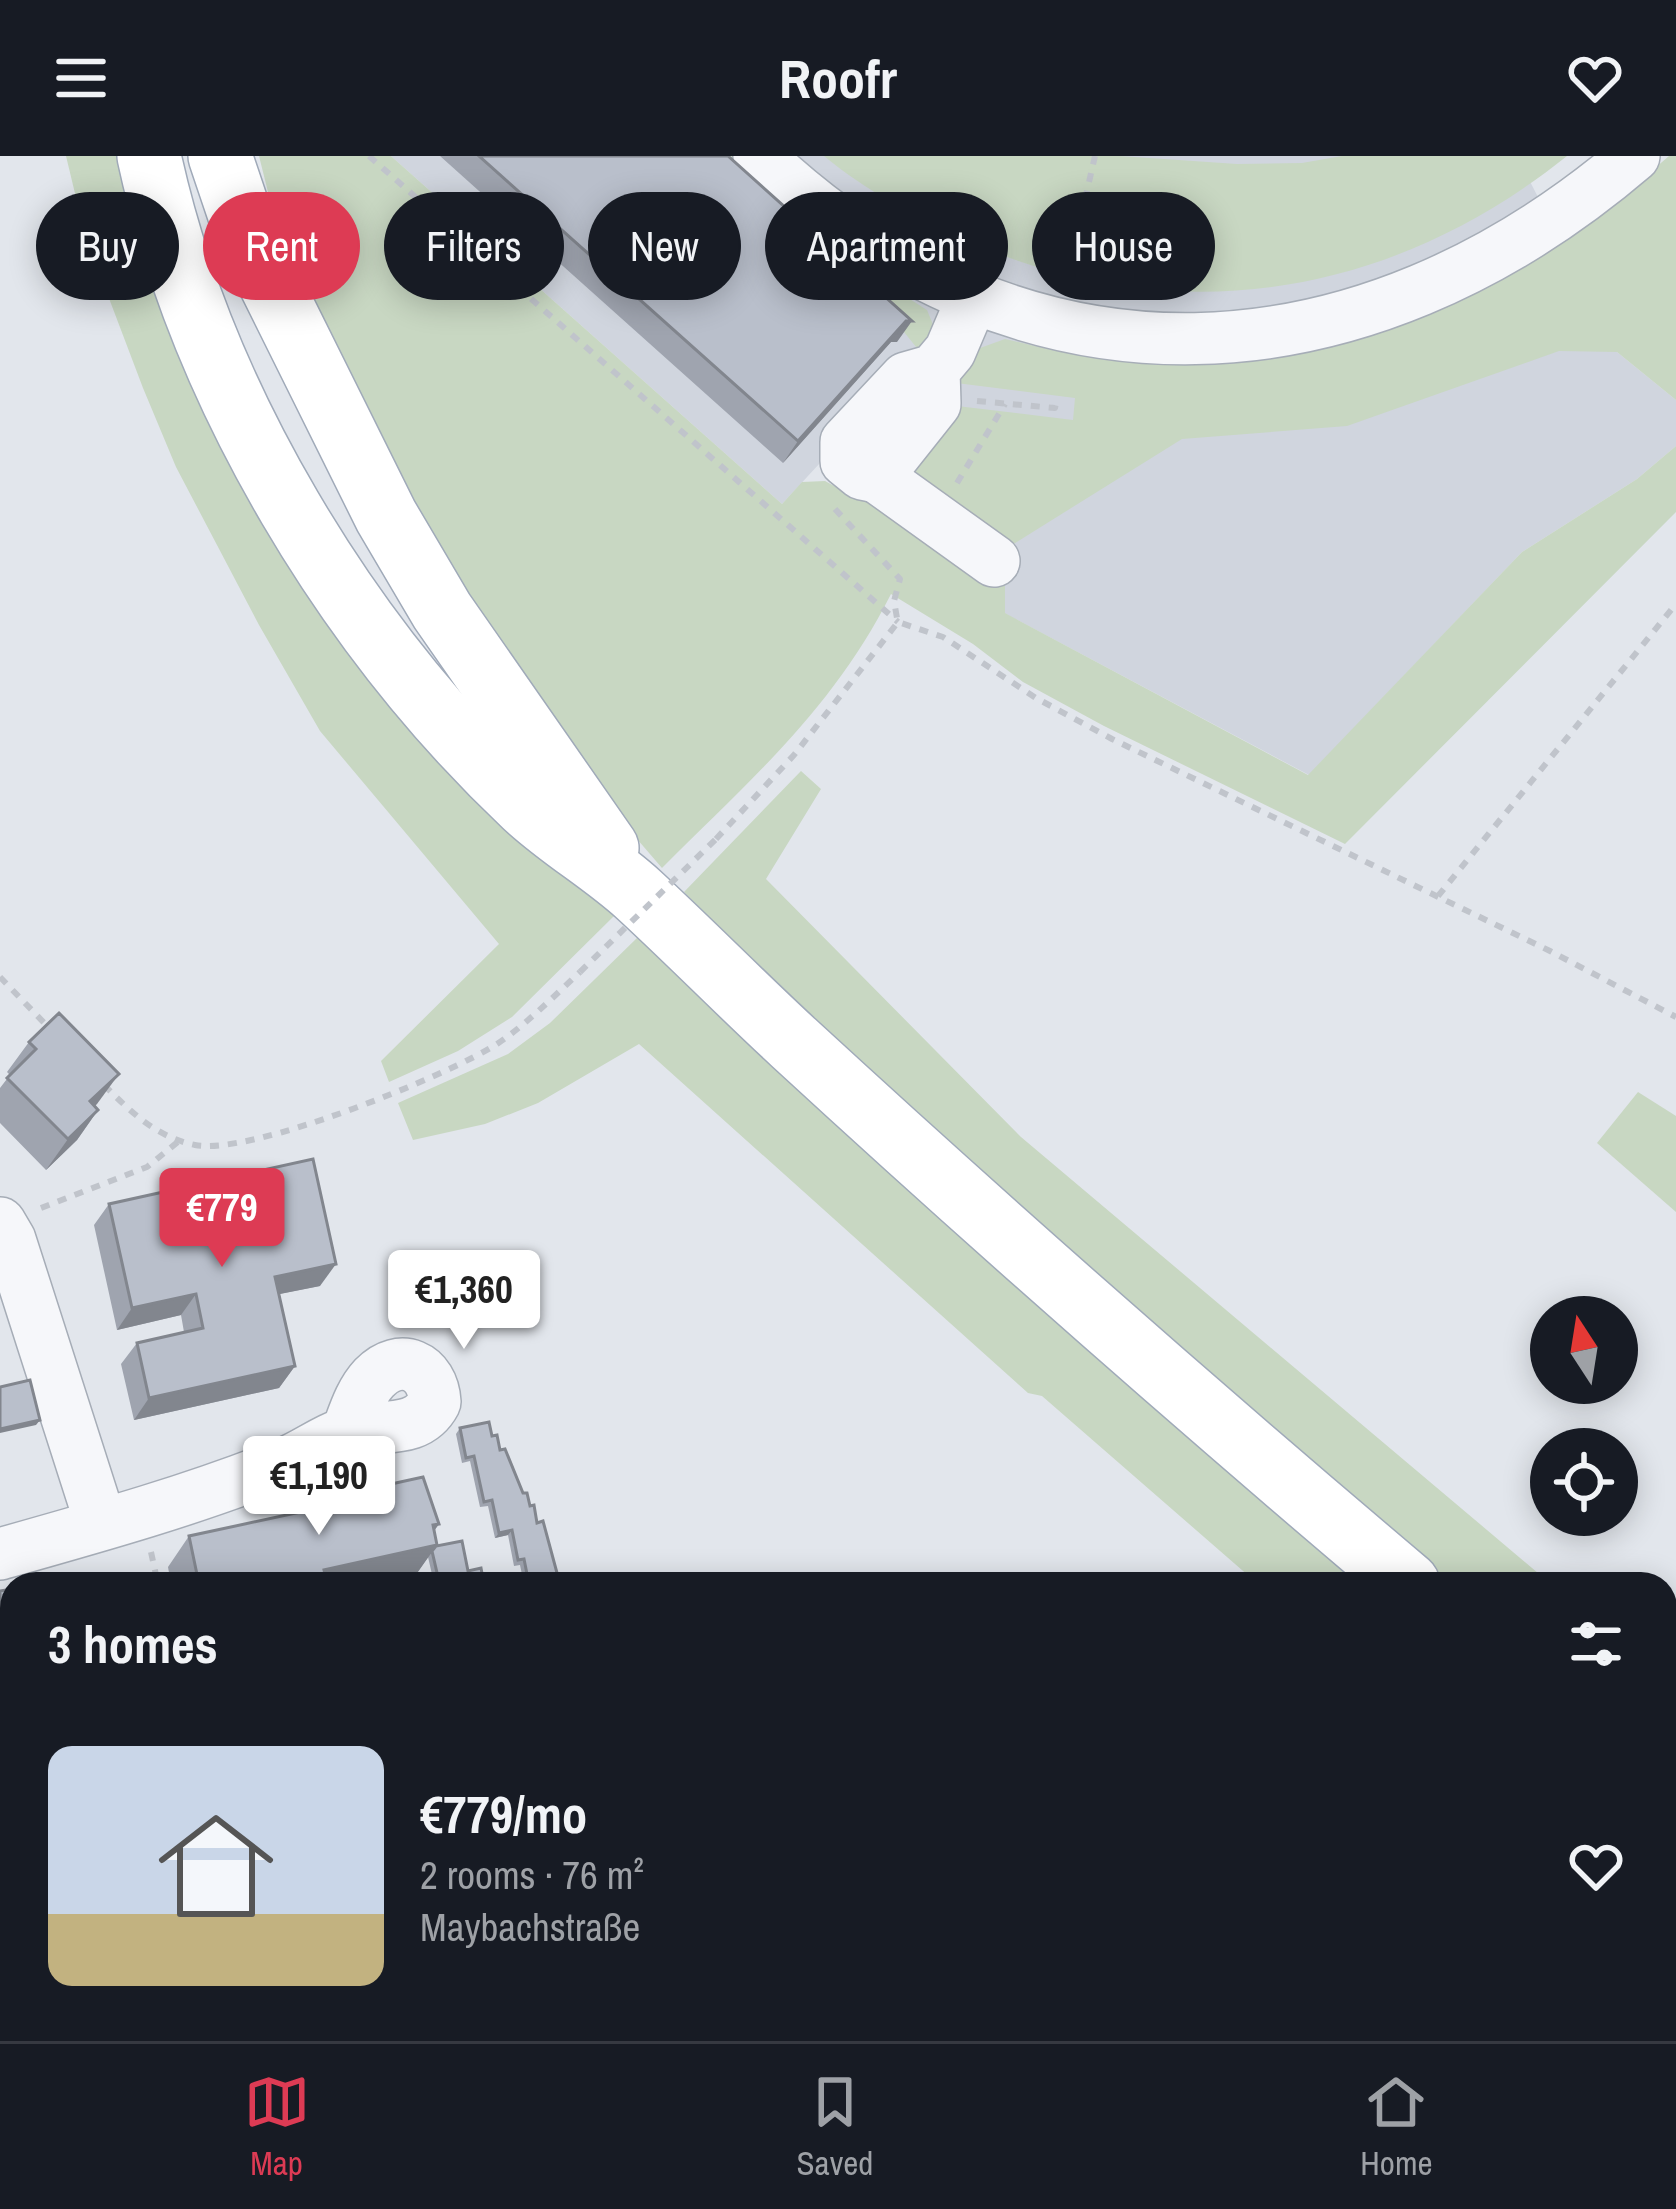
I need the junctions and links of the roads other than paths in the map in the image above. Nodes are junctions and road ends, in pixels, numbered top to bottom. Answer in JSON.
{"nodes":[{"id":1,"x":148,"y":156,"type":"edge"},
{"id":2,"x":220,"y":156,"type":"edge"},
{"id":3,"x":759,"y":156,"type":"edge"},
{"id":4,"x":1634,"y":156,"type":"edge"},
{"id":5,"x":804,"y":192,"type":"edge"},
{"id":6,"x":972,"y":300,"type":"edge"},
{"id":7,"x":982,"y":300,"type":"edge"},
{"id":8,"x":994,"y":561,"type":"dead end"},
{"id":9,"x":636,"y":892,"type":"junction"},
{"id":10,"x":5,"y":1232,"type":"edge"},
{"id":11,"x":347,"y":1432,"type":"dead end"},
{"id":12,"x":101,"y":1524,"type":"junction"},
{"id":13,"x":0,"y":1554,"type":"edge"},
{"id":14,"x":1394,"y":1572,"type":"edge"}],
"edges":[{"from":1,"to":9,"type":"main road"},
{"from":2,"to":9,"type":"main road"},
{"from":3,"to":5,"type":"street"},
{"from":4,"to":7,"type":"street"},
{"from":6,"to":8,"type":"street"},
{"from":9,"to":14,"type":"main road"},
{"from":10,"to":12,"type":"street"},
{"from":11,"to":12,"type":"street"},
{"from":12,"to":13,"type":"street"}]}
